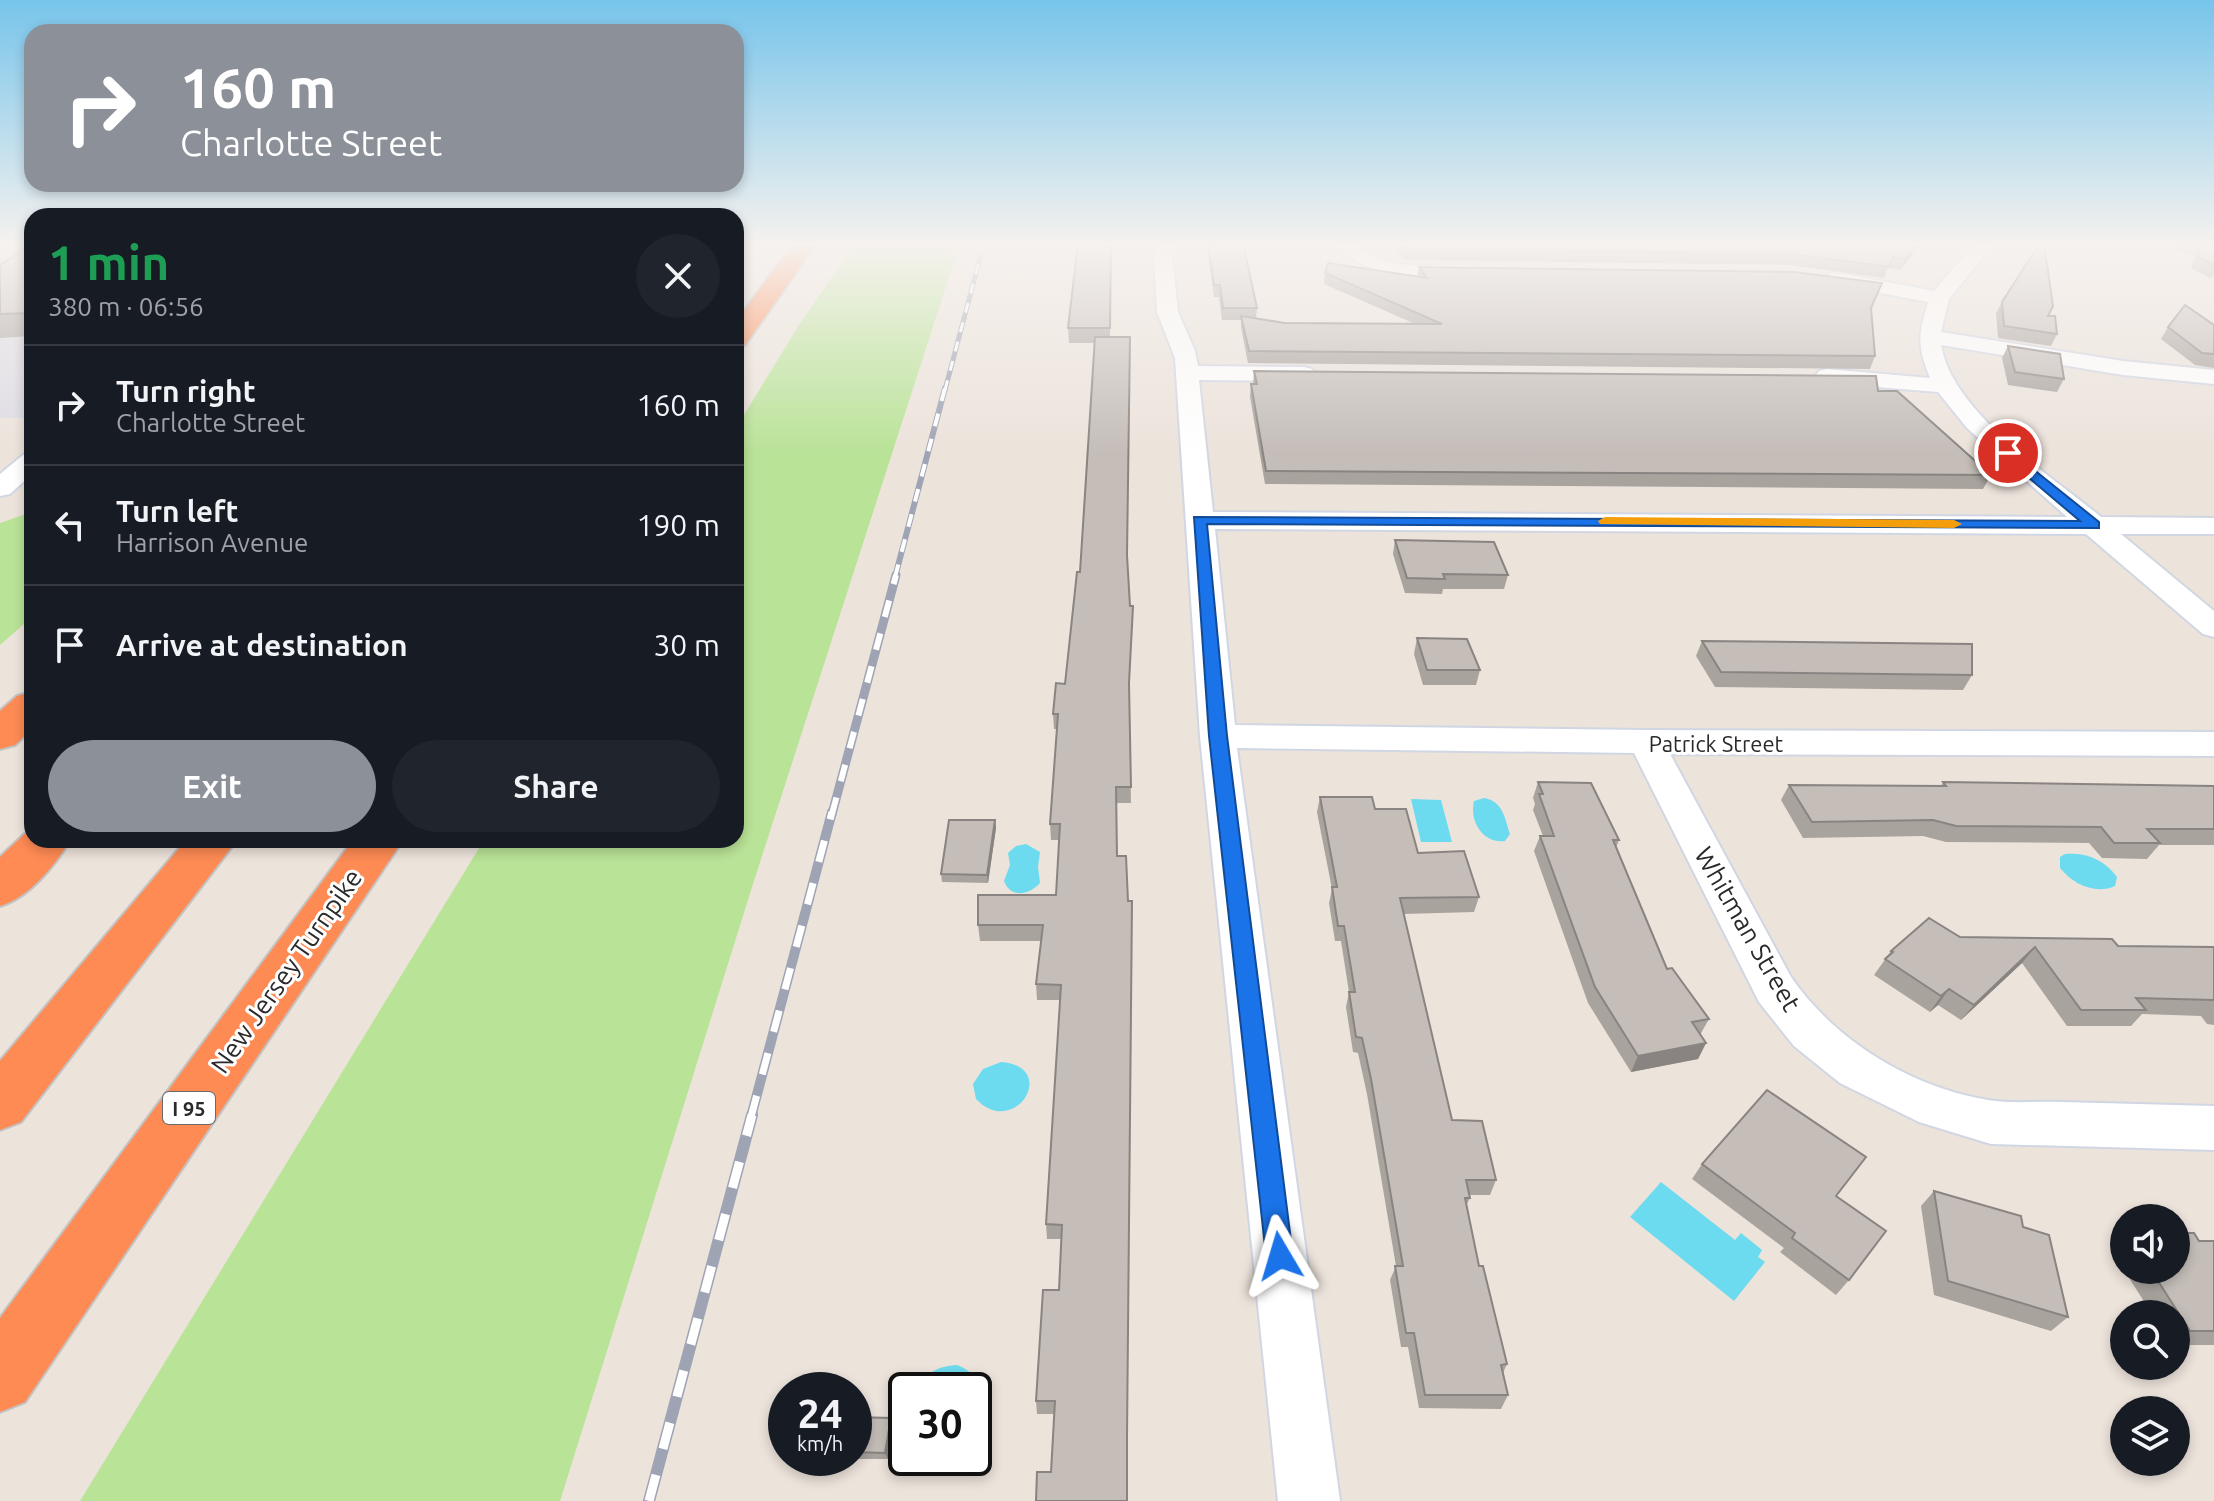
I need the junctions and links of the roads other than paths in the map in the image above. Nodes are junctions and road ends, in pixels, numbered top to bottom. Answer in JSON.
{"nodes":[{"id":1,"x":1170,"y":313,"type":"edge"},
{"id":2,"x":1935,"y":313,"type":"edge"},
{"id":3,"x":1929,"y":337,"type":"junction"},
{"id":4,"x":1187,"y":373,"type":"junction"},
{"id":5,"x":1321,"y":374,"type":"edge"},
{"id":6,"x":1807,"y":376,"type":"edge"},
{"id":7,"x":2214,"y":377,"type":"edge"},
{"id":8,"x":1945,"y":386,"type":"junction"},
{"id":9,"x":24,"y":468,"type":"edge"},
{"id":10,"x":0,"y":488,"type":"edge"},
{"id":11,"x":1199,"y":520,"type":"junction"},
{"id":12,"x":2094,"y":525,"type":"junction"},
{"id":13,"x":2214,"y":526,"type":"edge"},
{"id":14,"x":2214,"y":627,"type":"edge"},
{"id":15,"x":24,"y":712,"type":"edge"},
{"id":16,"x":0,"y":735,"type":"edge"},
{"id":17,"x":1218,"y":736,"type":"junction"},
{"id":18,"x":1646,"y":742,"type":"junction"},
{"id":19,"x":2214,"y":744,"type":"edge"},
{"id":20,"x":38,"y":848,"type":"edge"},
{"id":21,"x":207,"y":848,"type":"edge"},
{"id":22,"x":373,"y":848,"type":"edge"},
{"id":23,"x":0,"y":888,"type":"edge"},
{"id":24,"x":0,"y":1104,"type":"edge"},
{"id":25,"x":2214,"y":1128,"type":"edge"},
{"id":26,"x":0,"y":1377,"type":"edge"},
{"id":27,"x":1309,"y":1501,"type":"edge"}],
"edges":[{"from":1,"to":4,"type":"street"},
{"from":2,"to":3,"type":"street"},
{"from":3,"to":7,"type":"street"},
{"from":3,"to":8,"type":"street"},
{"from":4,"to":5,"type":"street"},
{"from":4,"to":11,"type":"street"},
{"from":6,"to":8,"type":"street"},
{"from":8,"to":12,"type":"street"},
{"from":9,"to":10,"type":"street"},
{"from":11,"to":12,"type":"street"},
{"from":11,"to":17,"type":"street"},
{"from":12,"to":13,"type":"street"},
{"from":12,"to":14,"type":"street"},
{"from":15,"to":16,"type":"highway"},
{"from":17,"to":18,"type":"street","name":"Patrick Street"},
{"from":17,"to":27,"type":"street"},
{"from":18,"to":19,"type":"street","name":"Patrick Street"},
{"from":18,"to":25,"type":"street","name":"Whitman Street"},
{"from":20,"to":23,"type":"highway"},
{"from":21,"to":24,"type":"highway"},
{"from":22,"to":26,"type":"highway","name":"New Jersey Turnpike","number":"I 95"}]}
